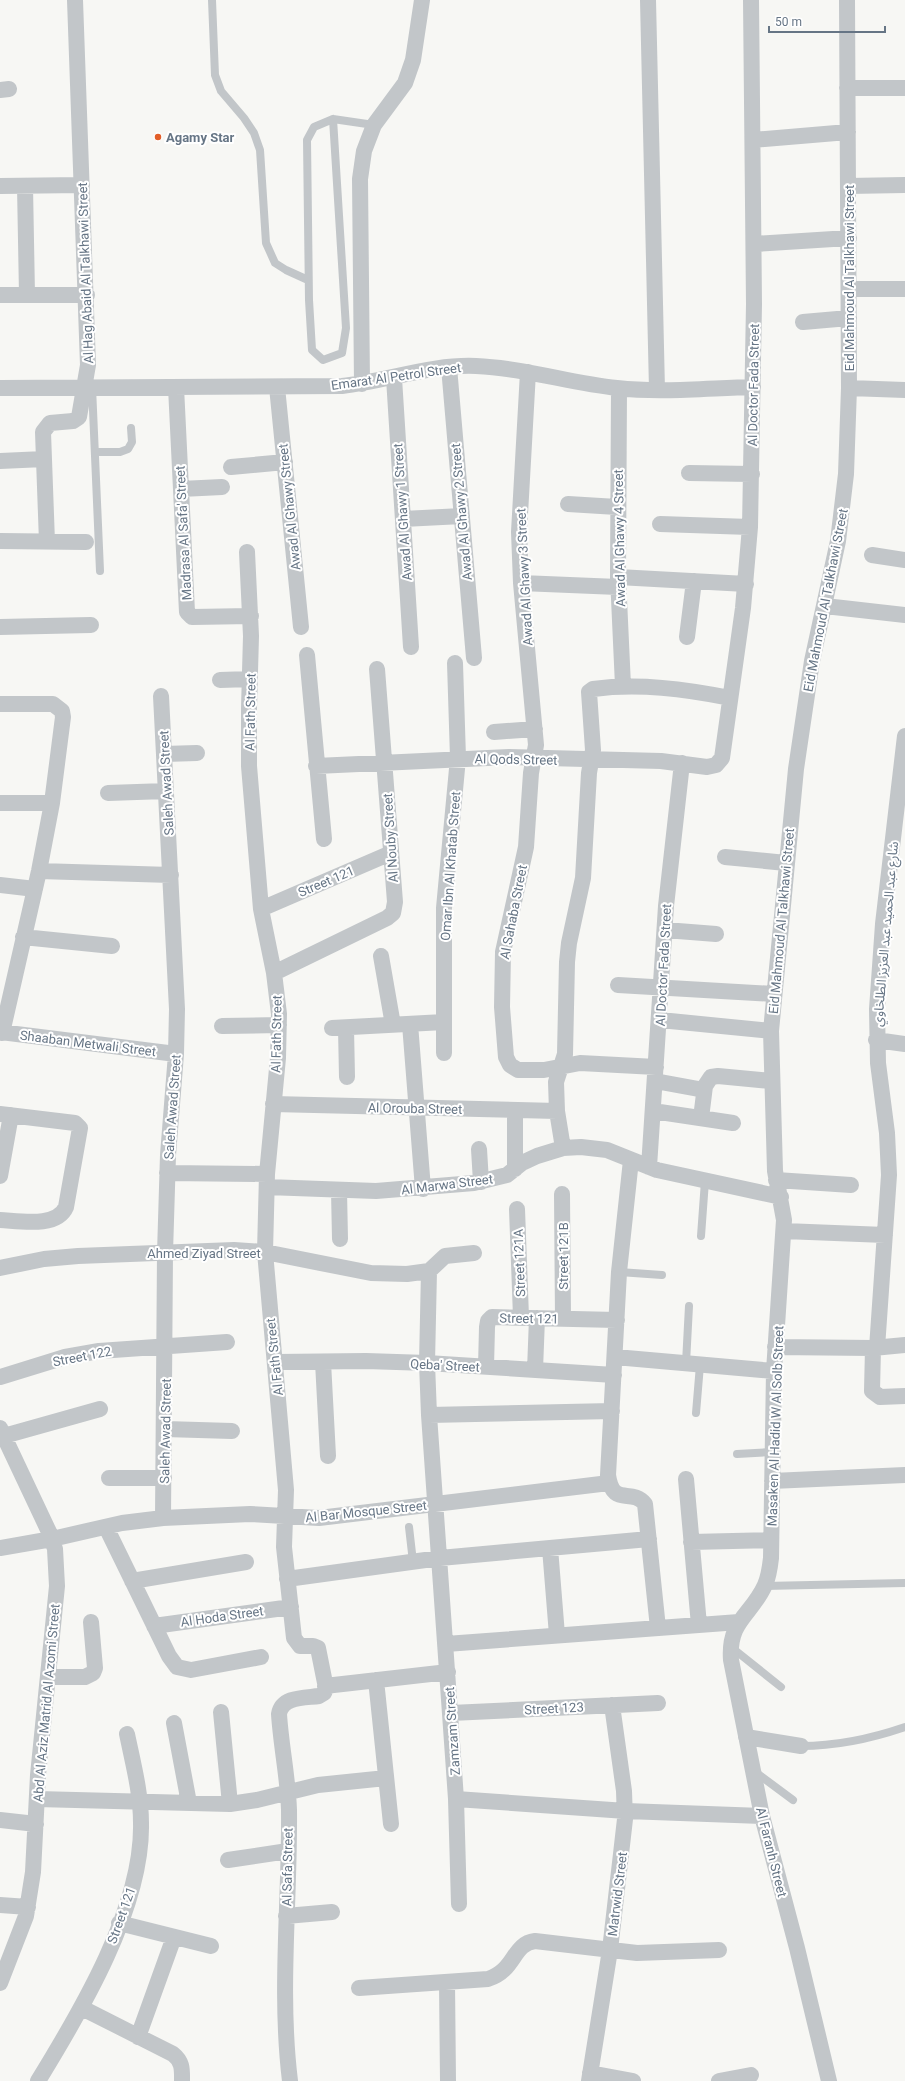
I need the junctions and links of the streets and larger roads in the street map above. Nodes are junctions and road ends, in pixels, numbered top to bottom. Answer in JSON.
{"nodes":[{"id":1,"x":75,"y":0,"type":"edge"},
{"id":2,"x":422,"y":0,"type":"edge"},
{"id":3,"x":648,"y":0,"type":"edge"},
{"id":4,"x":752,"y":0,"type":"edge"},
{"id":5,"x":847,"y":0,"type":"edge"},
{"id":6,"x":847,"y":88,"type":"junction"},
{"id":7,"x":905,"y":88,"type":"edge"},
{"id":8,"x":848,"y":132,"type":"junction"},
{"id":9,"x":753,"y":140,"type":"junction"},
{"id":10,"x":82,"y":185,"type":"junction"},
{"id":11,"x":905,"y":185,"type":"edge"},
{"id":12,"x":0,"y":186,"type":"edge"},
{"id":13,"x":25,"y":186,"type":"junction"},
{"id":14,"x":848,"y":186,"type":"junction"},
{"id":15,"x":848,"y":238,"type":"junction"},
{"id":16,"x":754,"y":244,"type":"junction"},
{"id":17,"x":849,"y":289,"type":"junction"},
{"id":18,"x":905,"y":289,"type":"edge"},
{"id":19,"x":0,"y":295,"type":"edge"},
{"id":20,"x":27,"y":295,"type":"junction"},
{"id":21,"x":87,"y":295,"type":"junction"},
{"id":22,"x":849,"y":318,"type":"junction"},
{"id":23,"x":803,"y":322,"type":"dead end"},
{"id":24,"x":449,"y":367,"type":"junction"},
{"id":25,"x":528,"y":372,"type":"junction"},
{"id":26,"x":394,"y":378,"type":"junction"},
{"id":27,"x":362,"y":384,"type":"junction"},
{"id":28,"x":88,"y":387,"type":"junction"},
{"id":29,"x":176,"y":387,"type":"junction"},
{"id":30,"x":277,"y":387,"type":"junction"},
{"id":31,"x":753,"y":387,"type":"junction"},
{"id":32,"x":0,"y":388,"type":"edge"},
{"id":33,"x":849,"y":388,"type":"junction"},
{"id":34,"x":618,"y":389,"type":"junction"},
{"id":35,"x":657,"y":390,"type":"junction"},
{"id":36,"x":905,"y":390,"type":"edge"},
{"id":37,"x":44,"y":460,"type":"junction"},
{"id":38,"x":0,"y":462,"type":"edge"},
{"id":39,"x":285,"y":462,"type":"junction"},
{"id":40,"x":231,"y":467,"type":"dead end"},
{"id":41,"x":689,"y":473,"type":"dead end"},
{"id":42,"x":752,"y":474,"type":"junction"},
{"id":43,"x":222,"y":487,"type":"dead end"},
{"id":44,"x":181,"y":489,"type":"junction"},
{"id":45,"x":568,"y":504,"type":"dead end"},
{"id":46,"x":617,"y":507,"type":"junction"},
{"id":47,"x":462,"y":516,"type":"junction"},
{"id":48,"x":403,"y":519,"type":"junction"},
{"id":49,"x":660,"y":524,"type":"dead end"},
{"id":50,"x":750,"y":527,"type":"junction"},
{"id":51,"x":0,"y":542,"type":"edge"},
{"id":52,"x":47,"y":542,"type":"junction"},
{"id":53,"x":86,"y":542,"type":"dead end"},
{"id":54,"x":247,"y":552,"type":"dead end"},
{"id":55,"x":872,"y":555,"type":"dead end"},
{"id":56,"x":905,"y":560,"type":"edge"},
{"id":57,"x":694,"y":581,"type":"junction"},
{"id":58,"x":618,"y":582,"type":"junction"},
{"id":59,"x":521,"y":583,"type":"junction"},
{"id":60,"x":746,"y":584,"type":"junction"},
{"id":61,"x":825,"y":606,"type":"junction"},
{"id":62,"x":905,"y":615,"type":"edge"},
{"id":63,"x":251,"y":616,"type":"junction"},
{"id":64,"x":91,"y":625,"type":"dead end"},
{"id":65,"x":0,"y":627,"type":"edge"},
{"id":66,"x":301,"y":627,"type":"dead end"},
{"id":67,"x":687,"y":636,"type":"dead end"},
{"id":68,"x":411,"y":647,"type":"dead end"},
{"id":69,"x":307,"y":655,"type":"dead end"},
{"id":70,"x":474,"y":658,"type":"dead end"},
{"id":71,"x":455,"y":663,"type":"dead end"},
{"id":72,"x":377,"y":669,"type":"dead end"},
{"id":73,"x":250,"y":679,"type":"junction"},
{"id":74,"x":220,"y":680,"type":"dead end"},
{"id":75,"x":623,"y":686,"type":"junction"},
{"id":76,"x":161,"y":696,"type":"dead end"},
{"id":77,"x":730,"y":698,"type":"junction"},
{"id":78,"x":0,"y":704,"type":"edge"},
{"id":79,"x":535,"y":729,"type":"junction"},
{"id":80,"x":494,"y":732,"type":"dead end"},
{"id":81,"x":905,"y":736,"type":"edge"},
{"id":82,"x":197,"y":753,"type":"dead end"},
{"id":83,"x":164,"y":754,"type":"junction"},
{"id":84,"x":458,"y":758,"type":"junction"},
{"id":85,"x":533,"y":758,"type":"junction"},
{"id":86,"x":591,"y":760,"type":"junction"},
{"id":87,"x":384,"y":762,"type":"junction"},
{"id":88,"x":682,"y":763,"type":"junction"},
{"id":89,"x":716,"y":765,"type":"joint"},
{"id":90,"x":316,"y":766,"type":"junction"},
{"id":91,"x":166,"y":791,"type":"junction"},
{"id":92,"x":108,"y":793,"type":"dead end"},
{"id":93,"x":0,"y":803,"type":"edge"},
{"id":94,"x":52,"y":803,"type":"junction"},
{"id":95,"x":324,"y":839,"type":"dead end"},
{"id":96,"x":390,"y":853,"type":"junction"},
{"id":97,"x":725,"y":857,"type":"dead end"},
{"id":98,"x":786,"y":863,"type":"junction"},
{"id":99,"x":39,"y":871,"type":"junction"},
{"id":100,"x":171,"y":875,"type":"junction"},
{"id":101,"x":0,"y":885,"type":"edge"},
{"id":102,"x":34,"y":889,"type":"junction"},
{"id":103,"x":260,"y":909,"type":"junction"},
{"id":104,"x":665,"y":930,"type":"junction"},
{"id":105,"x":716,"y":934,"type":"dead end"},
{"id":106,"x":23,"y":937,"type":"junction"},
{"id":107,"x":112,"y":946,"type":"dead end"},
{"id":108,"x":381,"y":956,"type":"dead end"},
{"id":109,"x":274,"y":973,"type":"junction"},
{"id":110,"x":6,"y":980,"type":"edge"},
{"id":111,"x":618,"y":985,"type":"dead end"},
{"id":112,"x":662,"y":988,"type":"junction"},
{"id":113,"x":774,"y":994,"type":"junction"},
{"id":114,"x":660,"y":1020,"type":"junction"},
{"id":115,"x":444,"y":1022,"type":"junction"},
{"id":116,"x":410,"y":1024,"type":"junction"},
{"id":117,"x":279,"y":1025,"type":"junction"},
{"id":118,"x":393,"y":1025,"type":"junction"},
{"id":119,"x":222,"y":1026,"type":"dead end"},
{"id":120,"x":771,"y":1031,"type":"junction"},
{"id":121,"x":1,"y":1033,"type":"edge"},
{"id":122,"x":876,"y":1040,"type":"junction"},
{"id":123,"x":905,"y":1044,"type":"edge"},
{"id":124,"x":444,"y":1053,"type":"dead end"},
{"id":125,"x":176,"y":1054,"type":"junction"},
{"id":126,"x":560,"y":1066,"type":"junction"},
{"id":127,"x":656,"y":1074,"type":"junction"},
{"id":128,"x":347,"y":1077,"type":"dead end"},
{"id":129,"x":771,"y":1081,"type":"junction"},
{"id":130,"x":704,"y":1090,"type":"junction"},
{"id":131,"x":273,"y":1104,"type":"junction"},
{"id":132,"x":417,"y":1108,"type":"junction"},
{"id":133,"x":515,"y":1110,"type":"junction"},
{"id":134,"x":653,"y":1111,"type":"junction"},
{"id":135,"x":557,"y":1112,"type":"junction"},
{"id":136,"x":6,"y":1114,"type":"edge"},
{"id":137,"x":701,"y":1118,"type":"junction"},
{"id":138,"x":733,"y":1123,"type":"dead end"},
{"id":139,"x":563,"y":1148,"type":"junction"},
{"id":140,"x":479,"y":1149,"type":"dead end"},
{"id":141,"x":631,"y":1160,"type":"junction"},
{"id":142,"x":649,"y":1167,"type":"junction"},
{"id":143,"x":515,"y":1169,"type":"junction"},
{"id":144,"x":167,"y":1172,"type":"junction"},
{"id":145,"x":0,"y":1176,"type":"edge"},
{"id":146,"x":776,"y":1180,"type":"junction"},
{"id":147,"x":267,"y":1181,"type":"junction"},
{"id":148,"x":481,"y":1182,"type":"junction"},
{"id":149,"x":851,"y":1185,"type":"dead end"},
{"id":150,"x":423,"y":1189,"type":"junction"},
{"id":151,"x":339,"y":1191,"type":"junction"},
{"id":152,"x":562,"y":1194,"type":"dead end"},
{"id":153,"x":781,"y":1198,"type":"junction"},
{"id":154,"x":517,"y":1209,"type":"dead end"},
{"id":155,"x":0,"y":1220,"type":"edge"},
{"id":156,"x":784,"y":1230,"type":"junction"},
{"id":157,"x":885,"y":1235,"type":"junction"},
{"id":158,"x":340,"y":1240,"type":"dead end"},
{"id":159,"x":265,"y":1252,"type":"junction"},
{"id":160,"x":165,"y":1253,"type":"junction"},
{"id":161,"x":474,"y":1253,"type":"dead end"},
{"id":162,"x":0,"y":1268,"type":"edge"},
{"id":163,"x":429,"y":1271,"type":"junction"},
{"id":164,"x":520,"y":1317,"type":"junction"},
{"id":165,"x":537,"y":1318,"type":"junction"},
{"id":166,"x":563,"y":1319,"type":"junction"},
{"id":167,"x":617,"y":1320,"type":"junction"},
{"id":168,"x":227,"y":1342,"type":"dead end"},
{"id":169,"x":905,"y":1345,"type":"edge"},
{"id":170,"x":165,"y":1346,"type":"junction"},
{"id":171,"x":775,"y":1347,"type":"junction"},
{"id":172,"x":875,"y":1348,"type":"junction"},
{"id":173,"x":615,"y":1357,"type":"junction"},
{"id":174,"x":276,"y":1362,"type":"junction"},
{"id":175,"x":323,"y":1362,"type":"junction"},
{"id":176,"x":427,"y":1363,"type":"junction"},
{"id":177,"x":486,"y":1367,"type":"junction"},
{"id":178,"x":535,"y":1370,"type":"junction"},
{"id":179,"x":774,"y":1371,"type":"junction"},
{"id":180,"x":614,"y":1374,"type":"junction"},
{"id":181,"x":0,"y":1377,"type":"edge"},
{"id":182,"x":905,"y":1396,"type":"edge"},
{"id":183,"x":100,"y":1410,"type":"dead end"},
{"id":184,"x":612,"y":1411,"type":"junction"},
{"id":185,"x":429,"y":1415,"type":"junction"},
{"id":186,"x":165,"y":1429,"type":"junction"},
{"id":187,"x":232,"y":1431,"type":"dead end"},
{"id":188,"x":1,"y":1434,"type":"edge"},
{"id":189,"x":328,"y":1456,"type":"dead end"},
{"id":190,"x":905,"y":1475,"type":"edge"},
{"id":191,"x":109,"y":1478,"type":"dead end"},
{"id":192,"x":164,"y":1478,"type":"junction"},
{"id":193,"x":686,"y":1479,"type":"dead end"},
{"id":194,"x":772,"y":1481,"type":"junction"},
{"id":195,"x":609,"y":1483,"type":"junction"},
{"id":196,"x":436,"y":1503,"type":"junction"},
{"id":197,"x":285,"y":1517,"type":"junction"},
{"id":198,"x":163,"y":1518,"type":"junction"},
{"id":199,"x":106,"y":1527,"type":"junction"},
{"id":200,"x":52,"y":1539,"type":"junction"},
{"id":201,"x":649,"y":1539,"type":"junction"},
{"id":202,"x":771,"y":1540,"type":"junction"},
{"id":203,"x":691,"y":1542,"type":"junction"},
{"id":204,"x":0,"y":1548,"type":"edge"},
{"id":205,"x":550,"y":1548,"type":"junction"},
{"id":206,"x":440,"y":1558,"type":"junction"},
{"id":207,"x":246,"y":1562,"type":"dead end"},
{"id":208,"x":287,"y":1579,"type":"junction"},
{"id":209,"x":132,"y":1581,"type":"junction"},
{"id":210,"x":290,"y":1607,"type":"junction"},
{"id":211,"x":91,"y":1622,"type":"dead end"},
{"id":212,"x":739,"y":1622,"type":"junction"},
{"id":213,"x":699,"y":1625,"type":"junction"},
{"id":214,"x":154,"y":1626,"type":"junction"},
{"id":215,"x":658,"y":1628,"type":"junction"},
{"id":216,"x":557,"y":1635,"type":"junction"},
{"id":217,"x":446,"y":1644,"type":"junction"},
{"id":218,"x":261,"y":1657,"type":"dead end"},
{"id":219,"x":448,"y":1672,"type":"junction"},
{"id":220,"x":48,"y":1677,"type":"junction"},
{"id":221,"x":376,"y":1680,"type":"junction"},
{"id":222,"x":325,"y":1686,"type":"junction"},
{"id":223,"x":658,"y":1704,"type":"dead end"},
{"id":224,"x":612,"y":1705,"type":"junction"},
{"id":225,"x":221,"y":1712,"type":"dead end"},
{"id":226,"x":450,"y":1713,"type":"junction"},
{"id":227,"x":174,"y":1722,"type":"dead end"},
{"id":228,"x":127,"y":1734,"type":"dead end"},
{"id":229,"x":746,"y":1737,"type":"junction"},
{"id":230,"x":801,"y":1746,"type":"road end"},
{"id":231,"x":386,"y":1778,"type":"junction"},
{"id":232,"x":288,"y":1792,"type":"junction"},
{"id":233,"x":37,"y":1799,"type":"junction"},
{"id":234,"x":456,"y":1799,"type":"junction"},
{"id":235,"x":140,"y":1803,"type":"junction"},
{"id":236,"x":189,"y":1803,"type":"junction"},
{"id":237,"x":230,"y":1804,"type":"junction"},
{"id":238,"x":626,"y":1811,"type":"junction"},
{"id":239,"x":762,"y":1816,"type":"junction"},
{"id":240,"x":0,"y":1820,"type":"edge"},
{"id":241,"x":36,"y":1824,"type":"junction"},
{"id":242,"x":391,"y":1824,"type":"dead end"},
{"id":243,"x":288,"y":1851,"type":"junction"},
{"id":244,"x":228,"y":1860,"type":"dead end"},
{"id":245,"x":459,"y":1904,"type":"dead end"},
{"id":246,"x":0,"y":1905,"type":"edge"},
{"id":247,"x":28,"y":1906,"type":"junction"},
{"id":248,"x":332,"y":1912,"type":"dead end"},
{"id":249,"x":286,"y":1916,"type":"junction"},
{"id":250,"x":119,"y":1923,"type":"junction"},
{"id":251,"x":174,"y":1937,"type":"junction"},
{"id":252,"x":211,"y":1946,"type":"dead end"},
{"id":253,"x":610,"y":1950,"type":"junction"},
{"id":254,"x":719,"y":1950,"type":"dead end"},
{"id":255,"x":447,"y":1982,"type":"junction"},
{"id":256,"x":0,"y":1983,"type":"edge"},
{"id":257,"x":359,"y":1988,"type":"dead end"},
{"id":258,"x":82,"y":2008,"type":"junction"},
{"id":259,"x":138,"y":2036,"type":"junction"},
{"id":260,"x":751,"y":2075,"type":"dead end"},
{"id":261,"x":590,"y":2077,"type":"edge"},
{"id":262,"x":38,"y":2081,"type":"edge"},
{"id":263,"x":182,"y":2081,"type":"edge"},
{"id":264,"x":290,"y":2081,"type":"edge"},
{"id":265,"x":448,"y":2081,"type":"edge"},
{"id":266,"x":633,"y":2081,"type":"edge"},
{"id":267,"x":719,"y":2081,"type":"edge"},
{"id":268,"x":829,"y":2081,"type":"edge"}],
"edges":[{"from":1,"to":10,"type":"street","name":"Al Hag Abaid Al Talkhawi Street"},
{"from":2,"to":27,"type":"street"},
{"from":3,"to":35,"type":"street"},
{"from":4,"to":9,"type":"street","name":"Al Doctor Fada Street"},
{"from":5,"to":6,"type":"street","name":"Eid Mahmoud Al Talkhawi Street"},
{"from":6,"to":7,"type":"street"},
{"from":6,"to":8,"type":"street","name":"Eid Mahmoud Al Talkhawi Street"},
{"from":8,"to":9,"type":"street"},
{"from":8,"to":14,"type":"street","name":"Eid Mahmoud Al Talkhawi Street"},
{"from":9,"to":16,"type":"street","name":"Al Doctor Fada Street"},
{"from":10,"to":13,"type":"street"},
{"from":10,"to":21,"type":"street","name":"Al Hag Abaid Al Talkhawi Street"},
{"from":11,"to":14,"type":"street"},
{"from":12,"to":13,"type":"street"},
{"from":13,"to":20,"type":"street"},
{"from":14,"to":15,"type":"street","name":"Eid Mahmoud Al Talkhawi Street"},
{"from":15,"to":16,"type":"street"},
{"from":15,"to":17,"type":"street","name":"Eid Mahmoud Al Talkhawi Street"},
{"from":16,"to":31,"type":"street","name":"Al Doctor Fada Street"},
{"from":17,"to":18,"type":"street"},
{"from":17,"to":22,"type":"street","name":"Eid Mahmoud Al Talkhawi Street"},
{"from":19,"to":20,"type":"street"},
{"from":20,"to":21,"type":"street"},
{"from":21,"to":28,"type":"street","name":"Al Hag Abaid Al Talkhawi Street"},
{"from":22,"to":23,"type":"street"},
{"from":22,"to":33,"type":"street","name":"Eid Mahmoud Al Talkhawi Street"},
{"from":24,"to":25,"type":"street","name":"Emarat Al Petrol Street"},
{"from":24,"to":26,"type":"street","name":"Emarat Al Petrol Street"},
{"from":24,"to":47,"type":"street","name":"Awad Al Ghawy 2 Street"},
{"from":25,"to":34,"type":"street","name":"Emarat Al Petrol Street"},
{"from":25,"to":59,"type":"street","name":"Awad Al Ghawy 3 Street"},
{"from":26,"to":27,"type":"street","name":"Emarat Al Petrol Street"},
{"from":26,"to":48,"type":"street","name":"Awad Al Ghawy 1 Street"},
{"from":27,"to":30,"type":"street","name":"Emarat Al Petrol Street"},
{"from":28,"to":29,"type":"street","name":"Emarat Al Petrol Street"},
{"from":28,"to":32,"type":"street","name":"Emarat Al Petrol Street"},
{"from":28,"to":37,"type":"street","name":"Al Hag Abaid Al Talkhawi Street"},
{"from":29,"to":30,"type":"street","name":"Emarat Al Petrol Street"},
{"from":29,"to":44,"type":"street","name":"Madrasa Al Safa' Street"},
{"from":30,"to":39,"type":"street","name":"Awad Al Ghawy Street"},
{"from":31,"to":35,"type":"street","name":"Emarat Al Petrol Street"},
{"from":31,"to":42,"type":"street","name":"Al Doctor Fada Street"},
{"from":33,"to":36,"type":"street"},
{"from":33,"to":61,"type":"street","name":"Eid Mahmoud Al Talkhawi Street"},
{"from":34,"to":35,"type":"street","name":"Emarat Al Petrol Street"},
{"from":34,"to":46,"type":"street","name":"Awad Al Ghawy 4 Street"},
{"from":37,"to":38,"type":"street"},
{"from":37,"to":52,"type":"street","name":"Al Hag Abaid Al Talkhawi Street"},
{"from":39,"to":40,"type":"street"},
{"from":39,"to":66,"type":"street","name":"Awad Al Ghawy Street"},
{"from":41,"to":42,"type":"street"},
{"from":42,"to":50,"type":"street","name":"Al Doctor Fada Street"},
{"from":43,"to":44,"type":"street"},
{"from":44,"to":63,"type":"street","name":"Madrasa Al Safa' Street"},
{"from":45,"to":46,"type":"street"},
{"from":46,"to":58,"type":"street","name":"Awad Al Ghawy 4 Street"},
{"from":47,"to":48,"type":"street"},
{"from":47,"to":70,"type":"street","name":"Awad Al Ghawy 2 Street"},
{"from":48,"to":68,"type":"street","name":"Awad Al Ghawy 1 Street"},
{"from":49,"to":50,"type":"street"},
{"from":50,"to":60,"type":"street","name":"Al Doctor Fada Street"},
{"from":51,"to":52,"type":"street"},
{"from":52,"to":53,"type":"street"},
{"from":54,"to":63,"type":"street","name":"Al Fath Street"},
{"from":55,"to":56,"type":"street"},
{"from":57,"to":58,"type":"street"},
{"from":57,"to":60,"type":"street"},
{"from":57,"to":67,"type":"street"},
{"from":58,"to":59,"type":"street"},
{"from":58,"to":75,"type":"street","name":"Awad Al Ghawy 4 Street"},
{"from":59,"to":79,"type":"street","name":"Awad Al Ghawy 3 Street"},
{"from":60,"to":77,"type":"street","name":"Al Doctor Fada Street"},
{"from":61,"to":62,"type":"street"},
{"from":61,"to":98,"type":"street","name":"Eid Mahmoud Al Talkhawi Street"},
{"from":63,"to":73,"type":"street","name":"Al Fath Street"},
{"from":64,"to":65,"type":"street"},
{"from":69,"to":90,"type":"street"},
{"from":71,"to":84,"type":"street","name":"Omar Ibn Al Khatab Street"},
{"from":72,"to":87,"type":"street","name":"Al Nouby Street"},
{"from":73,"to":74,"type":"street"},
{"from":73,"to":103,"type":"street","name":"Al Fath Street"},
{"from":75,"to":77,"type":"street"},
{"from":75,"to":86,"type":"street"},
{"from":76,"to":83,"type":"street","name":"Saleh Awad Street"},
{"from":77,"to":89,"type":"street","name":"Al Doctor Fada Street"},
{"from":78,"to":94,"type":"street"},
{"from":79,"to":80,"type":"street"},
{"from":79,"to":85,"type":"street","name":"Awad Al Ghawy 3 Street"},
{"from":81,"to":122,"type":"street","name":"شارع عبد الحميد عبد العزيز الطلخاوي"},
{"from":82,"to":83,"type":"street"},
{"from":83,"to":91,"type":"street","name":"Saleh Awad Street"},
{"from":84,"to":85,"type":"street","name":"Al Qods Street"},
{"from":84,"to":87,"type":"street","name":"Al Qods Street"},
{"from":84,"to":115,"type":"street","name":"Omar Ibn Al Khatab Street"},
{"from":85,"to":86,"type":"street","name":"Al Qods Street"},
{"from":85,"to":126,"type":"street","name":"Al Sahaba Street"},
{"from":86,"to":88,"type":"street","name":"Al Qods Street"},
{"from":86,"to":126,"type":"street"},
{"from":87,"to":90,"type":"street","name":"Al Qods Street"},
{"from":87,"to":96,"type":"street","name":"Al Nouby Street"},
{"from":88,"to":89,"type":"street","name":"Al Qods Street"},
{"from":88,"to":104,"type":"street","name":"Al Doctor Fada Street"},
{"from":90,"to":95,"type":"street"},
{"from":91,"to":92,"type":"street"},
{"from":91,"to":100,"type":"street","name":"Saleh Awad Street"},
{"from":93,"to":94,"type":"street"},
{"from":94,"to":99,"type":"street"},
{"from":96,"to":103,"type":"street","name":"Street 121"},
{"from":96,"to":109,"type":"street","name":"Al Nouby Street"},
{"from":97,"to":98,"type":"street"},
{"from":98,"to":113,"type":"street","name":"Eid Mahmoud Al Talkhawi Street"},
{"from":99,"to":100,"type":"street"},
{"from":99,"to":102,"type":"street"},
{"from":100,"to":125,"type":"street","name":"Saleh Awad Street"},
{"from":101,"to":102,"type":"street"},
{"from":102,"to":106,"type":"street"},
{"from":103,"to":109,"type":"street","name":"Al Fath Street"},
{"from":104,"to":105,"type":"street"},
{"from":104,"to":112,"type":"street","name":"Al Doctor Fada Street"},
{"from":106,"to":107,"type":"street"},
{"from":106,"to":110,"type":"street"},
{"from":108,"to":118,"type":"street"},
{"from":109,"to":117,"type":"street","name":"Al Fath Street"},
{"from":110,"to":121,"type":"street"},
{"from":111,"to":112,"type":"street"},
{"from":112,"to":113,"type":"street"},
{"from":112,"to":114,"type":"street","name":"Al Doctor Fada Street"},
{"from":113,"to":120,"type":"street","name":"Eid Mahmoud Al Talkhawi Street"},
{"from":114,"to":120,"type":"street"},
{"from":114,"to":127,"type":"street","name":"Al Doctor Fada Street"},
{"from":115,"to":116,"type":"street"},
{"from":115,"to":124,"type":"street","name":"Omar Ibn Al Khatab Street"},
{"from":116,"to":118,"type":"street"},
{"from":116,"to":132,"type":"street"},
{"from":117,"to":119,"type":"street"},
{"from":117,"to":131,"type":"street","name":"Al Fath Street"},
{"from":118,"to":128,"type":"street"},
{"from":120,"to":129,"type":"street","name":"Eid Mahmoud Al Talkhawi Street"},
{"from":121,"to":125,"type":"street","name":"Shaaban Metwali Street"},
{"from":122,"to":123,"type":"street"},
{"from":122,"to":157,"type":"street","name":"شارع عبد الحميد عبد العزيز الطلخاوي"},
{"from":125,"to":144,"type":"street","name":"Saleh Awad Street"},
{"from":126,"to":127,"type":"street"},
{"from":126,"to":135,"type":"street"},
{"from":127,"to":130,"type":"street"},
{"from":127,"to":134,"type":"street","name":"Al Doctor Fada Street"},
{"from":129,"to":130,"type":"street"},
{"from":129,"to":146,"type":"street","name":"Eid Mahmoud Al Talkhawi Street"},
{"from":130,"to":137,"type":"street"},
{"from":131,"to":132,"type":"street","name":"Al Orouba Street"},
{"from":131,"to":147,"type":"street","name":"Al Fath Street"},
{"from":132,"to":133,"type":"street","name":"Al Orouba Street"},
{"from":132,"to":150,"type":"street"},
{"from":133,"to":135,"type":"street","name":"Al Orouba Street"},
{"from":133,"to":143,"type":"street"},
{"from":134,"to":137,"type":"street"},
{"from":134,"to":142,"type":"street","name":"Al Doctor Fada Street"},
{"from":135,"to":139,"type":"street"},
{"from":136,"to":145,"type":"street"},
{"from":136,"to":155,"type":"street"},
{"from":137,"to":138,"type":"street"},
{"from":139,"to":141,"type":"street","name":"Al Marwa Street"},
{"from":139,"to":143,"type":"street","name":"Al Marwa Street"},
{"from":140,"to":148,"type":"street"},
{"from":141,"to":142,"type":"street","name":"Al Marwa Street"},
{"from":141,"to":167,"type":"street"},
{"from":142,"to":153,"type":"street","name":"Al Marwa Street"},
{"from":143,"to":148,"type":"street","name":"Al Marwa Street"},
{"from":144,"to":147,"type":"street","name":"Al Marwa Street"},
{"from":144,"to":160,"type":"street","name":"Saleh Awad Street"},
{"from":146,"to":149,"type":"street"},
{"from":146,"to":153,"type":"street","name":"Eid Mahmoud Al Talkhawi Street"},
{"from":147,"to":151,"type":"street","name":"Al Marwa Street"},
{"from":147,"to":159,"type":"street","name":"Al Fath Street"},
{"from":148,"to":150,"type":"street","name":"Al Marwa Street"},
{"from":150,"to":151,"type":"street","name":"Al Marwa Street"},
{"from":151,"to":158,"type":"street"},
{"from":152,"to":166,"type":"street","name":"Street 121B"},
{"from":153,"to":156,"type":"street","name":"Masaken Al Hadid W Al Solb Street"},
{"from":154,"to":164,"type":"street","name":"Street 121A"},
{"from":156,"to":157,"type":"street"},
{"from":156,"to":171,"type":"street","name":"Masaken Al Hadid W Al Solb Street"},
{"from":157,"to":172,"type":"street","name":"شارع عبد الحميد عبد العزيز الطلخاوي"},
{"from":159,"to":160,"type":"street","name":"Ahmed Ziyad Street"},
{"from":159,"to":163,"type":"street","name":"Ahmed Ziyad Street"},
{"from":159,"to":174,"type":"street","name":"Al Fath Street"},
{"from":160,"to":162,"type":"street","name":"Ahmed Ziyad Street"},
{"from":160,"to":170,"type":"street","name":"Saleh Awad Street"},
{"from":161,"to":163,"type":"street"},
{"from":163,"to":176,"type":"street","name":"Zamzam Street"},
{"from":164,"to":165,"type":"street","name":"Street 121"},
{"from":164,"to":177,"type":"street","name":"Street 121"},
{"from":165,"to":166,"type":"street","name":"Street 121"},
{"from":165,"to":178,"type":"street"},
{"from":166,"to":167,"type":"street","name":"Street 121"},
{"from":167,"to":173,"type":"street"},
{"from":168,"to":170,"type":"street","name":"Street 122"},
{"from":169,"to":172,"type":"street"},
{"from":170,"to":181,"type":"street","name":"Street 122"},
{"from":170,"to":186,"type":"street","name":"Saleh Awad Street"},
{"from":171,"to":172,"type":"street"},
{"from":171,"to":179,"type":"street","name":"Masaken Al Hadid W Al Solb Street"},
{"from":172,"to":182,"type":"street","name":"شارع عبد الحميد عبد العزيز الطلخاوي"},
{"from":173,"to":179,"type":"street"},
{"from":173,"to":180,"type":"street"},
{"from":174,"to":175,"type":"street","name":"Qeba' Street"},
{"from":174,"to":197,"type":"street","name":"Al Fath Street"},
{"from":175,"to":176,"type":"street","name":"Qeba' Street"},
{"from":175,"to":189,"type":"street"},
{"from":176,"to":177,"type":"street","name":"Qeba' Street"},
{"from":176,"to":185,"type":"street","name":"Zamzam Street"},
{"from":177,"to":178,"type":"street","name":"Qeba' Street"},
{"from":178,"to":180,"type":"street","name":"Qeba' Street"},
{"from":179,"to":194,"type":"street","name":"Masaken Al Hadid W Al Solb Street"},
{"from":180,"to":184,"type":"street"},
{"from":183,"to":188,"type":"street"},
{"from":184,"to":185,"type":"street"},
{"from":184,"to":195,"type":"street"},
{"from":185,"to":196,"type":"street","name":"Zamzam Street"},
{"from":186,"to":187,"type":"street"},
{"from":186,"to":192,"type":"street","name":"Saleh Awad Street"},
{"from":188,"to":200,"type":"street","name":"Abd Al Aziz Matrid Al Azomi Street"},
{"from":190,"to":194,"type":"street"},
{"from":191,"to":192,"type":"street"},
{"from":192,"to":198,"type":"street","name":"Saleh Awad Street"},
{"from":193,"to":203,"type":"street"},
{"from":194,"to":202,"type":"street","name":"Masaken Al Hadid W Al Solb Street"},
{"from":195,"to":196,"type":"street","name":"Al Bar Mosque Street"},
{"from":195,"to":201,"type":"street"},
{"from":196,"to":197,"type":"street","name":"Al Bar Mosque Street"},
{"from":196,"to":206,"type":"street","name":"Zamzam Street"},
{"from":197,"to":198,"type":"street","name":"Al Bar Mosque Street"},
{"from":197,"to":208,"type":"street","name":"Al Fath Street"},
{"from":198,"to":199,"type":"street","name":"Al Bar Mosque Street"},
{"from":199,"to":200,"type":"street","name":"Al Bar Mosque Street"},
{"from":199,"to":209,"type":"street"},
{"from":200,"to":204,"type":"street","name":"Al Bar Mosque Street"},
{"from":200,"to":220,"type":"street","name":"Abd Al Aziz Matrid Al Azomi Street"},
{"from":201,"to":205,"type":"street"},
{"from":201,"to":215,"type":"street"},
{"from":202,"to":203,"type":"street"},
{"from":202,"to":212,"type":"street","name":"Masaken Al Hadid W Al Solb Street"},
{"from":203,"to":213,"type":"street"},
{"from":205,"to":206,"type":"street"},
{"from":205,"to":216,"type":"street"},
{"from":206,"to":208,"type":"street"},
{"from":206,"to":217,"type":"street","name":"Zamzam Street"},
{"from":207,"to":209,"type":"street"},
{"from":208,"to":210,"type":"street","name":"Al Fath Street"},
{"from":209,"to":214,"type":"street"},
{"from":210,"to":214,"type":"street","name":"Al Hoda Street"},
{"from":210,"to":222,"type":"street","name":"Al Fath Street"},
{"from":211,"to":220,"type":"street"},
{"from":212,"to":213,"type":"street"},
{"from":212,"to":229,"type":"street","name":"Al Faranh Street"},
{"from":213,"to":215,"type":"street"},
{"from":214,"to":218,"type":"street"},
{"from":215,"to":216,"type":"street"},
{"from":216,"to":217,"type":"street"},
{"from":217,"to":219,"type":"street","name":"Zamzam Street"},
{"from":219,"to":221,"type":"street"},
{"from":219,"to":226,"type":"street","name":"Zamzam Street"},
{"from":220,"to":233,"type":"street","name":"Abd Al Aziz Matrid Al Azomi Street"},
{"from":221,"to":222,"type":"street"},
{"from":221,"to":231,"type":"street"},
{"from":222,"to":232,"type":"street","name":"Al Safa Street"},
{"from":223,"to":224,"type":"street","name":"Street 123"},
{"from":224,"to":226,"type":"street","name":"Street 123"},
{"from":224,"to":238,"type":"street","name":"Matrwid Street"},
{"from":225,"to":237,"type":"street"},
{"from":226,"to":234,"type":"street","name":"Zamzam Street"},
{"from":227,"to":236,"type":"street"},
{"from":228,"to":235,"type":"street","name":"Street 121"},
{"from":229,"to":230,"type":"street"},
{"from":229,"to":239,"type":"street","name":"Al Faranh Street"},
{"from":231,"to":232,"type":"street"},
{"from":231,"to":242,"type":"street"},
{"from":232,"to":237,"type":"street"},
{"from":232,"to":243,"type":"street","name":"Al Safa Street"},
{"from":233,"to":235,"type":"street"},
{"from":233,"to":241,"type":"street","name":"Abd Al Aziz Matrid Al Azomi Street"},
{"from":234,"to":238,"type":"street"},
{"from":234,"to":245,"type":"street","name":"Zamzam Street"},
{"from":235,"to":236,"type":"street"},
{"from":235,"to":250,"type":"street","name":"Street 121"},
{"from":236,"to":237,"type":"street"},
{"from":238,"to":239,"type":"street"},
{"from":238,"to":253,"type":"street","name":"Matrwid Street"},
{"from":239,"to":268,"type":"street","name":"Al Faranh Street"},
{"from":240,"to":241,"type":"street"},
{"from":241,"to":247,"type":"street","name":"Abd Al Aziz Matrid Al Azomi Street"},
{"from":243,"to":244,"type":"street"},
{"from":243,"to":249,"type":"street","name":"Al Safa Street"},
{"from":246,"to":247,"type":"street"},
{"from":247,"to":256,"type":"street","name":"Abd Al Aziz Matrid Al Azomi Street"},
{"from":248,"to":249,"type":"street"},
{"from":249,"to":264,"type":"street","name":"Al Safa Street"},
{"from":250,"to":251,"type":"street"},
{"from":250,"to":258,"type":"street","name":"Street 121"},
{"from":251,"to":252,"type":"street"},
{"from":251,"to":259,"type":"street"},
{"from":253,"to":254,"type":"street"},
{"from":253,"to":255,"type":"street"},
{"from":253,"to":261,"type":"street","name":"Matrwid Street"},
{"from":255,"to":257,"type":"street"},
{"from":255,"to":265,"type":"street"},
{"from":258,"to":259,"type":"street"},
{"from":258,"to":262,"type":"street","name":"Street 121"},
{"from":259,"to":263,"type":"street"},
{"from":260,"to":267,"type":"street"},
{"from":261,"to":266,"type":"street"}]}
